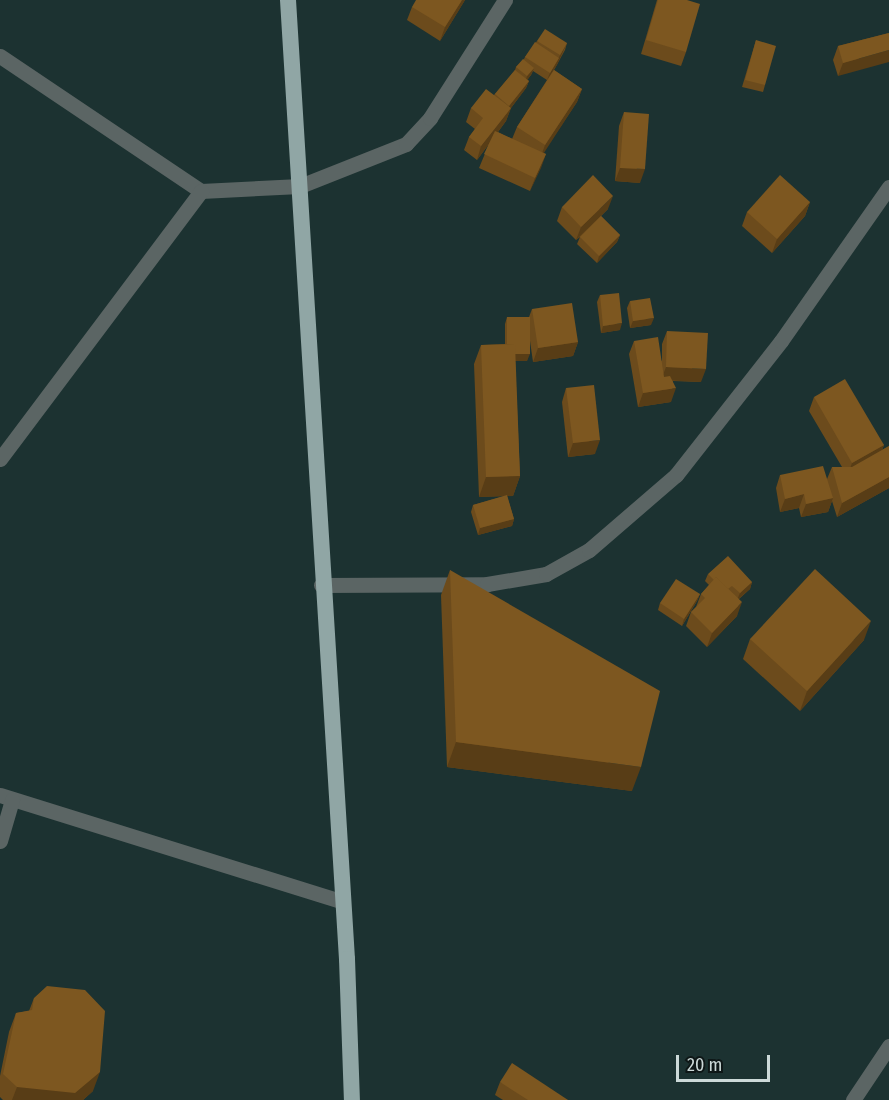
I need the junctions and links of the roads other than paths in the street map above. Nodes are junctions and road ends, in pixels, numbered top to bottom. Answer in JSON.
{"nodes":[{"id":1,"x":288,"y":0,"type":"edge"},
{"id":2,"x":505,"y":0,"type":"edge"},
{"id":3,"x":0,"y":56,"type":"edge"},
{"id":4,"x":300,"y":186,"type":"junction"},
{"id":5,"x":889,"y":187,"type":"edge"},
{"id":6,"x":201,"y":191,"type":"junction"},
{"id":7,"x":0,"y":459,"type":"edge"},
{"id":8,"x":321,"y":585,"type":"junction"},
{"id":9,"x":6,"y":797,"type":"edge"},
{"id":10,"x":0,"y":841,"type":"edge"},
{"id":11,"x":341,"y":901,"type":"junction"},
{"id":12,"x":889,"y":1046,"type":"edge"},
{"id":13,"x":352,"y":1100,"type":"edge"},
{"id":14,"x":853,"y":1100,"type":"edge"}],
"edges":[{"from":1,"to":4,"type":"highway"},
{"from":2,"to":4,"type":"street"},
{"from":3,"to":6,"type":"street"},
{"from":4,"to":6,"type":"street"},
{"from":4,"to":8,"type":"highway"},
{"from":5,"to":8,"type":"street"},
{"from":6,"to":7,"type":"street"},
{"from":8,"to":11,"type":"highway"},
{"from":9,"to":10,"type":"street"},
{"from":9,"to":11,"type":"street"},
{"from":11,"to":13,"type":"highway"},
{"from":12,"to":14,"type":"street"}]}
